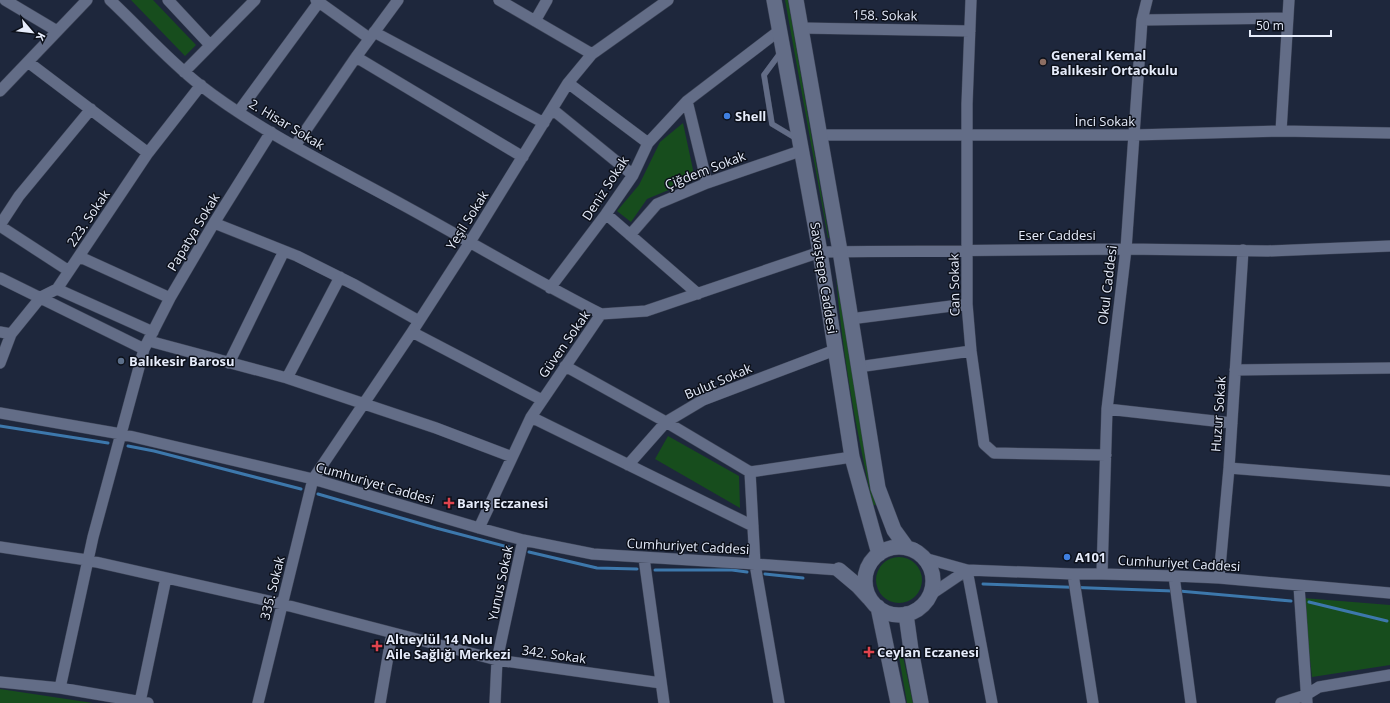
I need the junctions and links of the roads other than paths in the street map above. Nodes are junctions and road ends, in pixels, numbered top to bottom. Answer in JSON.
{"nodes":[{"id":1,"x":5,"y":0,"type":"edge"},
{"id":2,"x":86,"y":0,"type":"edge"},
{"id":3,"x":110,"y":0,"type":"edge"},
{"id":4,"x":168,"y":0,"type":"edge"},
{"id":5,"x":255,"y":0,"type":"edge"},
{"id":6,"x":398,"y":0,"type":"edge"},
{"id":7,"x":499,"y":0,"type":"edge"},
{"id":8,"x":547,"y":0,"type":"edge"},
{"id":9,"x":668,"y":0,"type":"edge"},
{"id":10,"x":774,"y":0,"type":"edge"},
{"id":11,"x":796,"y":0,"type":"edge"},
{"id":12,"x":971,"y":0,"type":"edge"},
{"id":13,"x":1147,"y":0,"type":"edge"},
{"id":14,"x":1289,"y":0,"type":"edge"},
{"id":15,"x":318,"y":1,"type":"edge"},
{"id":16,"x":1288,"y":18,"type":"junction"},
{"id":17,"x":1142,"y":20,"type":"junction"},
{"id":18,"x":536,"y":21,"type":"junction"},
{"id":19,"x":800,"y":28,"type":"junction"},
{"id":20,"x":780,"y":30,"type":"junction"},
{"id":21,"x":970,"y":30,"type":"junction"},
{"id":22,"x":57,"y":31,"type":"junction"},
{"id":23,"x":372,"y":35,"type":"junction"},
{"id":24,"x":210,"y":45,"type":"junction"},
{"id":25,"x":783,"y":49,"type":"junction"},
{"id":26,"x":592,"y":54,"type":"junction"},
{"id":27,"x":356,"y":57,"type":"junction"},
{"id":28,"x":28,"y":62,"type":"junction"},
{"id":29,"x":184,"y":72,"type":"junction"},
{"id":30,"x":568,"y":83,"type":"junction"},
{"id":31,"x":201,"y":85,"type":"junction"},
{"id":32,"x":0,"y":91,"type":"edge"},
{"id":33,"x":687,"y":102,"type":"junction"},
{"id":34,"x":91,"y":109,"type":"junction"},
{"id":35,"x":552,"y":109,"type":"junction"},
{"id":36,"x":238,"y":112,"type":"junction"},
{"id":37,"x":544,"y":123,"type":"junction"},
{"id":38,"x":1282,"y":131,"type":"junction"},
{"id":39,"x":271,"y":132,"type":"junction"},
{"id":40,"x":1390,"y":133,"type":"edge"},
{"id":41,"x":820,"y":135,"type":"junction"},
{"id":42,"x":967,"y":135,"type":"junction"},
{"id":43,"x":1134,"y":135,"type":"junction"},
{"id":44,"x":648,"y":143,"type":"junction"},
{"id":45,"x":802,"y":145,"type":"junction"},
{"id":46,"x":295,"y":146,"type":"junction"},
{"id":47,"x":148,"y":153,"type":"junction"},
{"id":48,"x":522,"y":157,"type":"junction"},
{"id":49,"x":634,"y":175,"type":"junction"},
{"id":50,"x":707,"y":183,"type":"junction"},
{"id":51,"x":606,"y":214,"type":"junction"},
{"id":52,"x":214,"y":224,"type":"junction"},
{"id":53,"x":0,"y":226,"type":"edge"},
{"id":54,"x":630,"y":235,"type":"junction"},
{"id":55,"x":470,"y":242,"type":"junction"},
{"id":56,"x":1390,"y":246,"type":"edge"},
{"id":57,"x":1126,"y":249,"type":"junction"},
{"id":58,"x":284,"y":250,"type":"junction"},
{"id":59,"x":967,"y":250,"type":"junction"},
{"id":60,"x":1243,"y":250,"type":"junction"},
{"id":61,"x":840,"y":251,"type":"junction"},
{"id":62,"x":820,"y":252,"type":"junction"},
{"id":63,"x":80,"y":256,"type":"junction"},
{"id":64,"x":69,"y":271,"type":"junction"},
{"id":65,"x":340,"y":277,"type":"junction"},
{"id":66,"x":0,"y":278,"type":"edge"},
{"id":67,"x":550,"y":288,"type":"junction"},
{"id":68,"x":57,"y":289,"type":"junction"},
{"id":69,"x":698,"y":294,"type":"junction"},
{"id":70,"x":41,"y":297,"type":"junction"},
{"id":71,"x":170,"y":298,"type":"junction"},
{"id":72,"x":967,"y":304,"type":"junction"},
{"id":73,"x":601,"y":314,"type":"junction"},
{"id":74,"x":850,"y":319,"type":"junction"},
{"id":75,"x":419,"y":321,"type":"junction"},
{"id":76,"x":412,"y":332,"type":"junction"},
{"id":77,"x":6,"y":333,"type":"edge"},
{"id":78,"x":148,"y":341,"type":"junction"},
{"id":79,"x":835,"y":350,"type":"junction"},
{"id":80,"x":971,"y":351,"type":"junction"},
{"id":81,"x":0,"y":363,"type":"edge"},
{"id":82,"x":230,"y":363,"type":"junction"},
{"id":83,"x":565,"y":366,"type":"junction"},
{"id":84,"x":858,"y":367,"type":"junction"},
{"id":85,"x":1390,"y":368,"type":"edge"},
{"id":86,"x":1235,"y":370,"type":"junction"},
{"id":87,"x":288,"y":378,"type":"junction"},
{"id":88,"x":542,"y":400,"type":"junction"},
{"id":89,"x":363,"y":404,"type":"junction"},
{"id":90,"x":1107,"y":409,"type":"junction"},
{"id":91,"x":0,"y":413,"type":"edge"},
{"id":92,"x":531,"y":417,"type":"junction"},
{"id":93,"x":666,"y":422,"type":"junction"},
{"id":94,"x":1232,"y":424,"type":"junction"},
{"id":95,"x":121,"y":434,"type":"junction"},
{"id":96,"x":1106,"y":455,"type":"junction"},
{"id":97,"x":512,"y":457,"type":"junction"},
{"id":98,"x":852,"y":457,"type":"junction"},
{"id":99,"x":628,"y":465,"type":"junction"},
{"id":100,"x":1229,"y":468,"type":"junction"},
{"id":101,"x":750,"y":472,"type":"junction"},
{"id":102,"x":313,"y":479,"type":"junction"},
{"id":103,"x":1390,"y":481,"type":"edge"},
{"id":104,"x":753,"y":526,"type":"junction"},
{"id":105,"x":479,"y":528,"type":"junction"},
{"id":106,"x":523,"y":540,"type":"junction"},
{"id":107,"x":0,"y":547,"type":"edge"},
{"id":108,"x":907,"y":548,"type":"junction"},
{"id":109,"x":876,"y":557,"type":"junction"},
{"id":110,"x":644,"y":558,"type":"junction"},
{"id":111,"x":924,"y":558,"type":"junction"},
{"id":112,"x":87,"y":560,"type":"junction"},
{"id":113,"x":755,"y":564,"type":"junction"},
{"id":114,"x":839,"y":570,"type":"junction"},
{"id":115,"x":967,"y":570,"type":"junction"},
{"id":116,"x":1073,"y":574,"type":"junction"},
{"id":117,"x":1102,"y":574,"type":"junction"},
{"id":118,"x":1174,"y":576,"type":"junction"},
{"id":119,"x":166,"y":578,"type":"junction"},
{"id":120,"x":1219,"y":578,"type":"junction"},
{"id":121,"x":1299,"y":586,"type":"junction"},
{"id":122,"x":1390,"y":593,"type":"edge"},
{"id":123,"x":930,"y":595,"type":"junction"},
{"id":124,"x":875,"y":603,"type":"junction"},
{"id":125,"x":282,"y":604,"type":"junction"},
{"id":126,"x":906,"y":614,"type":"junction"},
{"id":127,"x":392,"y":633,"type":"junction"},
{"id":128,"x":497,"y":660,"type":"junction"},
{"id":129,"x":1390,"y":675,"type":"edge"},
{"id":130,"x":0,"y":682,"type":"edge"},
{"id":131,"x":661,"y":683,"type":"junction"},
{"id":132,"x":60,"y":688,"type":"junction"},
{"id":133,"x":1307,"y":699,"type":"edge"},
{"id":134,"x":144,"y":702,"type":"edge"},
{"id":135,"x":258,"y":703,"type":"edge"},
{"id":136,"x":380,"y":703,"type":"edge"},
{"id":137,"x":495,"y":703,"type":"edge"},
{"id":138,"x":664,"y":703,"type":"edge"},
{"id":139,"x":779,"y":703,"type":"edge"},
{"id":140,"x":898,"y":703,"type":"edge"},
{"id":141,"x":921,"y":703,"type":"edge"},
{"id":142,"x":992,"y":703,"type":"edge"},
{"id":143,"x":1093,"y":703,"type":"edge"},
{"id":144,"x":1191,"y":703,"type":"edge"},
{"id":145,"x":1281,"y":703,"type":"edge"}],
"edges":[{"from":1,"to":22,"type":"street"},
{"from":2,"to":22,"type":"street"},
{"from":3,"to":29,"type":"street","name":"2. Hisar Sokak"},
{"from":4,"to":24,"type":"street"},
{"from":5,"to":24,"type":"street"},
{"from":6,"to":23,"type":"street"},
{"from":7,"to":18,"type":"street"},
{"from":8,"to":18,"type":"street"},
{"from":9,"to":26,"type":"street","name":"Yeşil Sokak"},
{"from":10,"to":20,"type":"main road","name":"Savaştepe Caddesi"},
{"from":11,"to":19,"type":"main road","name":"Savaştepe Caddesi"},
{"from":12,"to":21,"type":"street","name":"Can Sokak"},
{"from":13,"to":17,"type":"street","name":"Okul Caddesi"},
{"from":14,"to":16,"type":"street"},
{"from":15,"to":23,"type":"street"},
{"from":15,"to":36,"type":"street"},
{"from":16,"to":17,"type":"street"},
{"from":16,"to":38,"type":"street"},
{"from":17,"to":43,"type":"street","name":"Okul Caddesi"},
{"from":18,"to":26,"type":"street"},
{"from":19,"to":21,"type":"street","name":"158. Sokak"},
{"from":19,"to":41,"type":"main road","name":"Savaştepe Caddesi"},
{"from":20,"to":25,"type":"main road","name":"Savaştepe Caddesi"},
{"from":20,"to":33,"type":"street","name":"Deniz Sokak"},
{"from":21,"to":42,"type":"street","name":"Can Sokak"},
{"from":22,"to":28,"type":"street"},
{"from":23,"to":27,"type":"street"},
{"from":23,"to":37,"type":"street"},
{"from":24,"to":29,"type":"street"},
{"from":25,"to":45,"type":"main road","name":"Savaştepe Caddesi"},
{"from":25,"to":45,"type":"lane"},
{"from":26,"to":30,"type":"street","name":"Yeşil Sokak"},
{"from":27,"to":46,"type":"street"},
{"from":27,"to":48,"type":"street"},
{"from":28,"to":32,"type":"street"},
{"from":28,"to":34,"type":"street"},
{"from":29,"to":31,"type":"street","name":"2. Hisar Sokak"},
{"from":30,"to":35,"type":"street","name":"Yeşil Sokak"},
{"from":30,"to":44,"type":"street"},
{"from":31,"to":36,"type":"street","name":"2. Hisar Sokak"},
{"from":31,"to":47,"type":"street","name":"223. Sokak"},
{"from":33,"to":44,"type":"street","name":"Deniz Sokak"},
{"from":33,"to":50,"type":"street"},
{"from":34,"to":47,"type":"street"},
{"from":34,"to":53,"type":"street"},
{"from":35,"to":37,"type":"street","name":"Yeşil Sokak"},
{"from":35,"to":49,"type":"street"},
{"from":36,"to":39,"type":"street","name":"2. Hisar Sokak"},
{"from":37,"to":48,"type":"street","name":"Yeşil Sokak"},
{"from":38,"to":40,"type":"street","name":"İnci Sokak"},
{"from":38,"to":43,"type":"street","name":"İnci Sokak"},
{"from":39,"to":46,"type":"street","name":"2. Hisar Sokak"},
{"from":39,"to":52,"type":"street","name":"Papatya Sokak"},
{"from":41,"to":42,"type":"street","name":"İnci Sokak"},
{"from":41,"to":61,"type":"main road","name":"Savaştepe Caddesi"},
{"from":42,"to":43,"type":"street","name":"İnci Sokak"},
{"from":42,"to":59,"type":"street","name":"Can Sokak"},
{"from":43,"to":57,"type":"street","name":"Okul Caddesi"},
{"from":44,"to":49,"type":"street","name":"Deniz Sokak"},
{"from":45,"to":50,"type":"street","name":"Çiğdem Sokak"},
{"from":45,"to":62,"type":"main road","name":"Savaştepe Caddesi"},
{"from":46,"to":55,"type":"street","name":"2. Hisar Sokak"},
{"from":47,"to":63,"type":"street","name":"223. Sokak"},
{"from":48,"to":55,"type":"street","name":"Yeşil Sokak"},
{"from":49,"to":51,"type":"street","name":"Deniz Sokak"},
{"from":50,"to":54,"type":"street","name":"Çiğdem Sokak"},
{"from":51,"to":54,"type":"street"},
{"from":51,"to":67,"type":"street","name":"Deniz Sokak"},
{"from":52,"to":58,"type":"street"},
{"from":52,"to":71,"type":"street","name":"Papatya Sokak"},
{"from":53,"to":64,"type":"street"},
{"from":54,"to":69,"type":"street"},
{"from":55,"to":67,"type":"street","name":"2. Hisar Sokak"},
{"from":55,"to":75,"type":"street","name":"Yeşil Sokak"},
{"from":56,"to":60,"type":"street","name":"Eser Caddesi"},
{"from":57,"to":59,"type":"street","name":"Eser Caddesi"},
{"from":57,"to":60,"type":"street","name":"Eser Caddesi"},
{"from":57,"to":90,"type":"street","name":"Okul Caddesi"},
{"from":58,"to":65,"type":"street"},
{"from":58,"to":82,"type":"street"},
{"from":59,"to":61,"type":"street","name":"Eser Caddesi"},
{"from":59,"to":72,"type":"street","name":"Can Sokak"},
{"from":60,"to":86,"type":"street","name":"Huzur Sokak"},
{"from":61,"to":62,"type":"street","name":"Eser Caddesi"},
{"from":61,"to":74,"type":"main road","name":"Savaştepe Caddesi"},
{"from":62,"to":69,"type":"street","name":"Güven Sokak"},
{"from":62,"to":79,"type":"main road","name":"Savaştepe Caddesi"},
{"from":63,"to":64,"type":"street","name":"223. Sokak"},
{"from":63,"to":71,"type":"street"},
{"from":64,"to":68,"type":"street","name":"223. Sokak"},
{"from":65,"to":75,"type":"street"},
{"from":65,"to":87,"type":"street"},
{"from":66,"to":70,"type":"street"},
{"from":67,"to":73,"type":"street","name":"2. Hisar Sokak"},
{"from":68,"to":70,"type":"street","name":"223. Sokak"},
{"from":68,"to":78,"type":"street"},
{"from":69,"to":73,"type":"street","name":"Güven Sokak"},
{"from":70,"to":77,"type":"street","name":"223. Sokak"},
{"from":70,"to":78,"type":"street"},
{"from":71,"to":78,"type":"street","name":"Papatya Sokak"},
{"from":72,"to":74,"type":"street"},
{"from":72,"to":80,"type":"street","name":"Can Sokak"},
{"from":73,"to":83,"type":"street","name":"Güven Sokak"},
{"from":74,"to":84,"type":"main road","name":"Savaştepe Caddesi"},
{"from":75,"to":76,"type":"street","name":"Yeşil Sokak"},
{"from":76,"to":88,"type":"street"},
{"from":76,"to":89,"type":"street","name":"Yeşil Sokak"},
{"from":77,"to":81,"type":"street","name":"223. Sokak"},
{"from":78,"to":82,"type":"street"},
{"from":78,"to":95,"type":"street","name":"Papatya Sokak"},
{"from":79,"to":93,"type":"street","name":"Bulut Sokak"},
{"from":79,"to":98,"type":"main road","name":"Savaştepe Caddesi"},
{"from":80,"to":84,"type":"street"},
{"from":80,"to":96,"type":"street","name":"Can Sokak"},
{"from":82,"to":87,"type":"street"},
{"from":83,"to":88,"type":"street","name":"Güven Sokak"},
{"from":83,"to":93,"type":"street"},
{"from":84,"to":108,"type":"main road","name":"Savaştepe Caddesi"},
{"from":85,"to":86,"type":"street"},
{"from":86,"to":94,"type":"street","name":"Huzur Sokak"},
{"from":87,"to":89,"type":"street"},
{"from":88,"to":92,"type":"street","name":"Güven Sokak"},
{"from":89,"to":97,"type":"street"},
{"from":89,"to":102,"type":"street","name":"Yeşil Sokak"},
{"from":90,"to":94,"type":"street"},
{"from":90,"to":96,"type":"street","name":"Okul Caddesi"},
{"from":91,"to":95,"type":"street","name":"Cumhuriyet Caddesi"},
{"from":92,"to":97,"type":"street","name":"Güven Sokak"},
{"from":92,"to":99,"type":"street"},
{"from":93,"to":99,"type":"street","name":"Bulut Sokak"},
{"from":93,"to":101,"type":"street"},
{"from":94,"to":100,"type":"street","name":"Huzur Sokak"},
{"from":95,"to":102,"type":"street","name":"Cumhuriyet Caddesi"},
{"from":95,"to":112,"type":"street","name":"Papatya Sokak"},
{"from":96,"to":117,"type":"street","name":"Okul Caddesi"},
{"from":97,"to":105,"type":"street","name":"Güven Sokak"},
{"from":98,"to":101,"type":"street"},
{"from":98,"to":109,"type":"main road","name":"Savaştepe Caddesi"},
{"from":99,"to":104,"type":"street"},
{"from":100,"to":103,"type":"street"},
{"from":100,"to":120,"type":"street","name":"Huzur Sokak"},
{"from":101,"to":104,"type":"street"},
{"from":102,"to":105,"type":"street","name":"Cumhuriyet Caddesi"},
{"from":102,"to":125,"type":"street","name":"335. Sokak"},
{"from":104,"to":113,"type":"street"},
{"from":105,"to":106,"type":"street","name":"Cumhuriyet Caddesi"},
{"from":106,"to":110,"type":"street","name":"Cumhuriyet Caddesi"},
{"from":106,"to":128,"type":"street","name":"Yunus Sokak"},
{"from":107,"to":112,"type":"street","name":"342. Sokak"},
{"from":108,"to":109,"type":"main road"},
{"from":108,"to":111,"type":"main road"},
{"from":109,"to":114,"type":"main road"},
{"from":109,"to":124,"type":"main road"},
{"from":110,"to":113,"type":"street","name":"Cumhuriyet Caddesi"},
{"from":110,"to":131,"type":"street"},
{"from":111,"to":115,"type":"street","name":"Cumhuriyet Caddesi"},
{"from":111,"to":123,"type":"main road"},
{"from":112,"to":119,"type":"street","name":"342. Sokak"},
{"from":112,"to":132,"type":"street","name":"Papatya Sokak"},
{"from":113,"to":114,"type":"street","name":"Cumhuriyet Caddesi"},
{"from":113,"to":139,"type":"street"},
{"from":114,"to":124,"type":"main road"},
{"from":115,"to":116,"type":"street","name":"Cumhuriyet Caddesi"},
{"from":115,"to":123,"type":"street"},
{"from":115,"to":142,"type":"street"},
{"from":116,"to":117,"type":"street","name":"Cumhuriyet Caddesi"},
{"from":116,"to":143,"type":"street"},
{"from":117,"to":118,"type":"street","name":"Cumhuriyet Caddesi"},
{"from":118,"to":120,"type":"street","name":"Cumhuriyet Caddesi"},
{"from":118,"to":144,"type":"street"},
{"from":119,"to":125,"type":"street","name":"342. Sokak"},
{"from":119,"to":134,"type":"street"},
{"from":120,"to":121,"type":"street","name":"Cumhuriyet Caddesi"},
{"from":121,"to":122,"type":"street","name":"Cumhuriyet Caddesi"},
{"from":121,"to":133,"type":"street"},
{"from":123,"to":126,"type":"main road"},
{"from":124,"to":126,"type":"main road"},
{"from":124,"to":140,"type":"main road"},
{"from":125,"to":127,"type":"street","name":"342. Sokak"},
{"from":125,"to":135,"type":"street","name":"335. Sokak"},
{"from":126,"to":141,"type":"main road"},
{"from":127,"to":128,"type":"street","name":"342. Sokak"},
{"from":127,"to":136,"type":"street"},
{"from":128,"to":131,"type":"street","name":"342. Sokak"},
{"from":128,"to":137,"type":"street","name":"Yunus Sokak"},
{"from":129,"to":133,"type":"street"},
{"from":130,"to":132,"type":"street"},
{"from":131,"to":138,"type":"street"},
{"from":132,"to":134,"type":"street"},
{"from":133,"to":145,"type":"street"}]}
